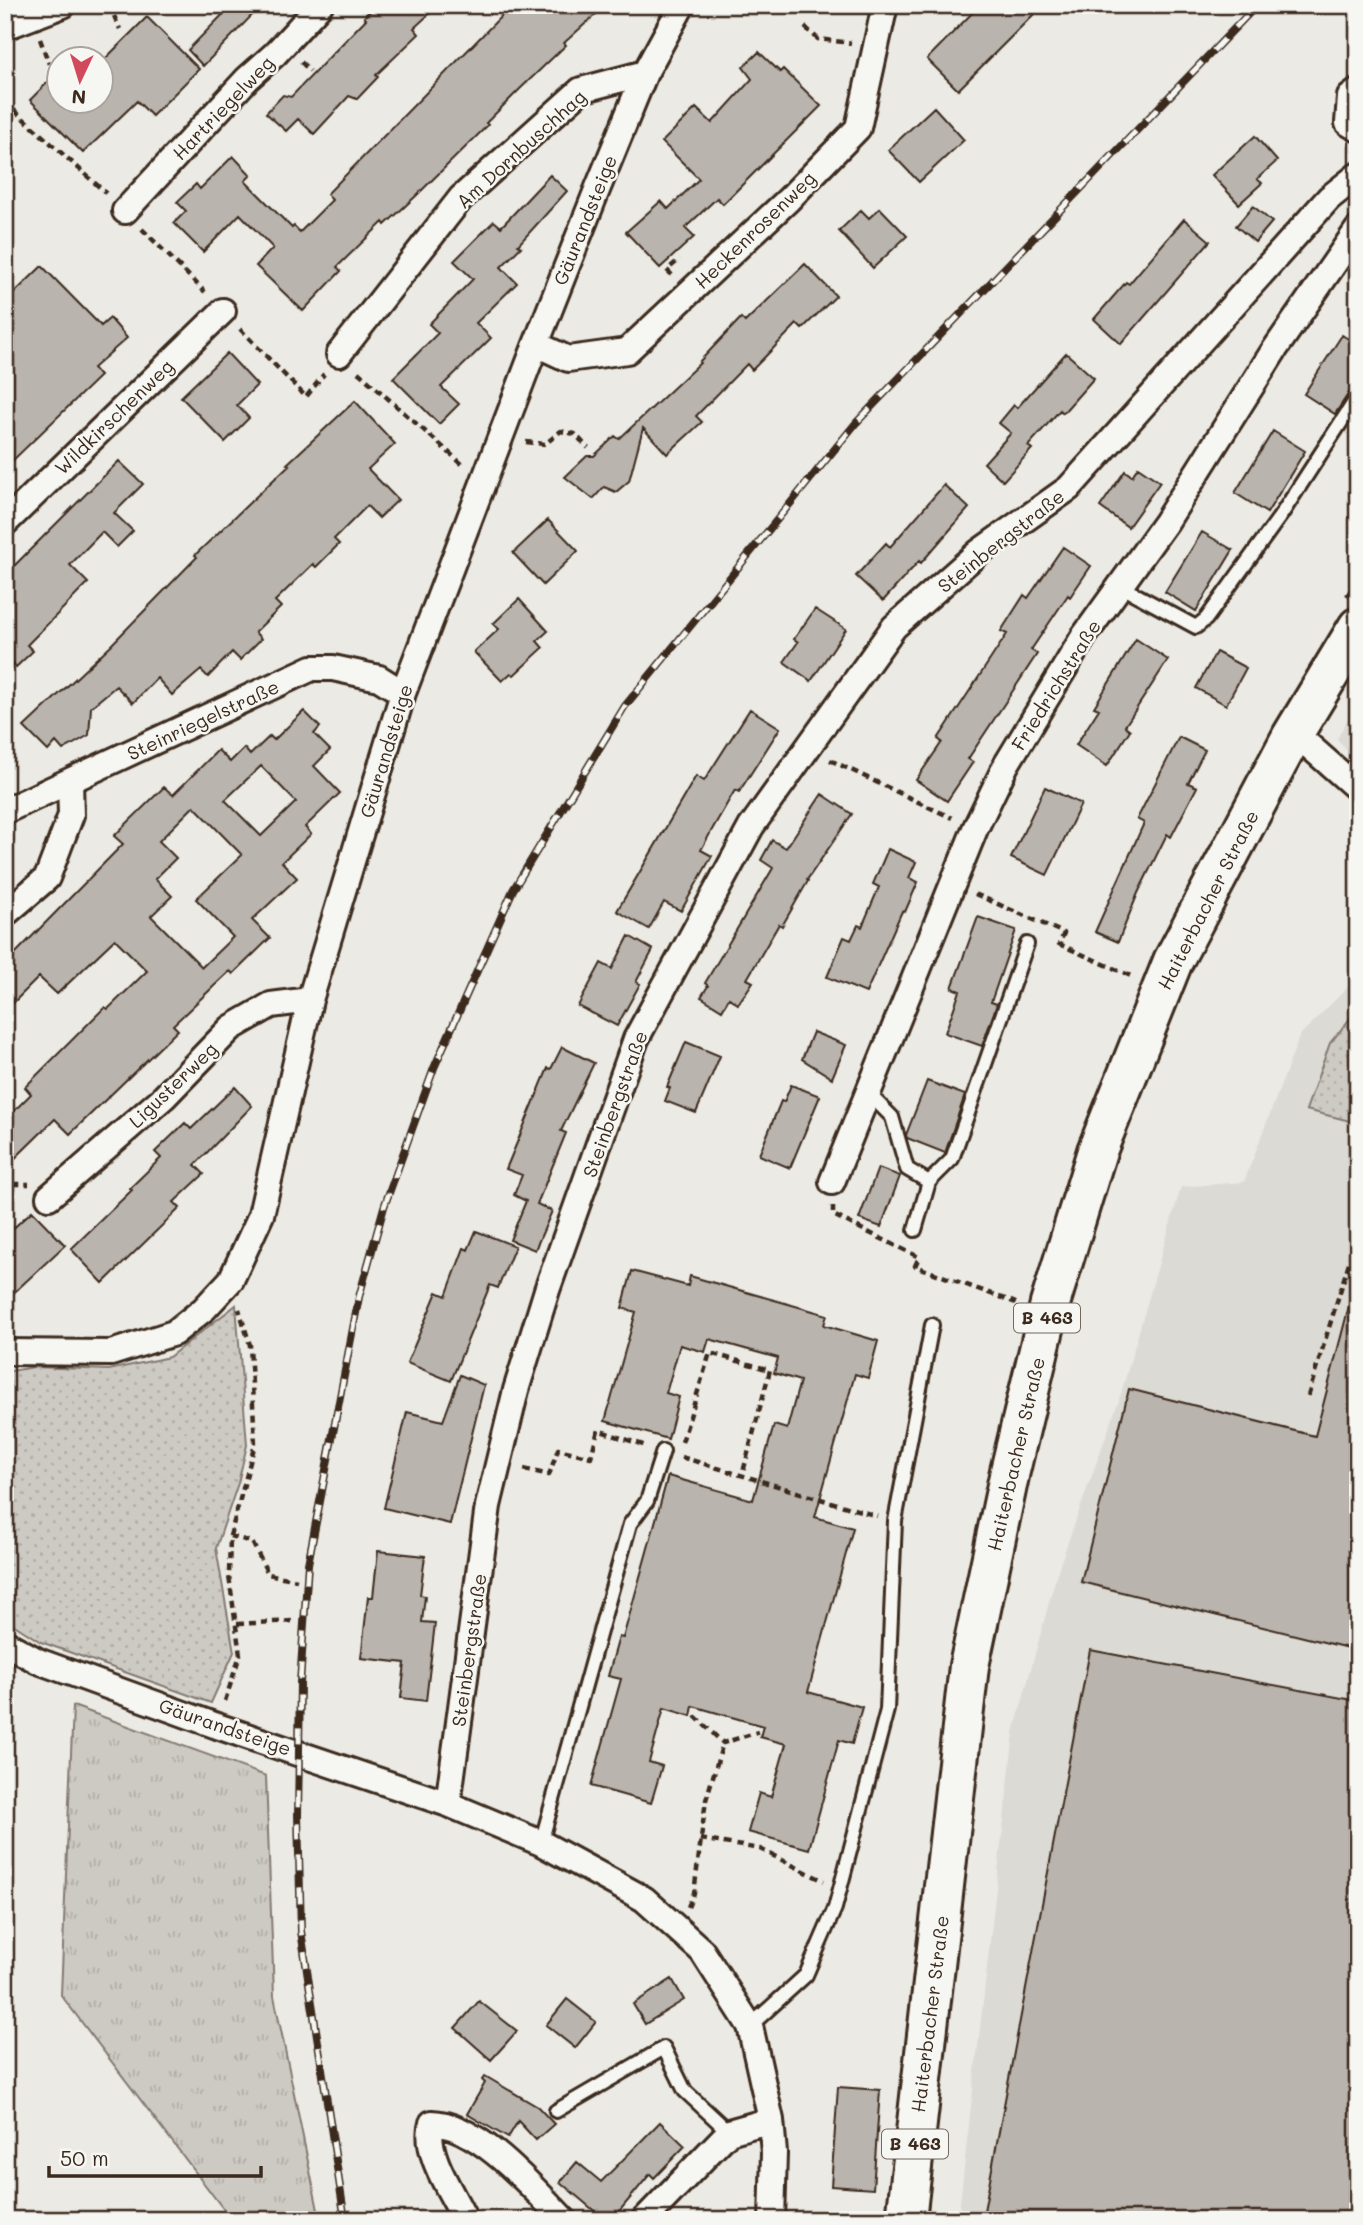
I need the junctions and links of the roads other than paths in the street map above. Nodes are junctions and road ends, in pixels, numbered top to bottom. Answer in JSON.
{"nodes":[{"id":1,"x":63,"y":5,"type":"edge"},
{"id":2,"x":320,"y":5,"type":"edge"},
{"id":3,"x":682,"y":5,"type":"edge"},
{"id":4,"x":885,"y":5,"type":"edge"},
{"id":5,"x":5,"y":27,"type":"edge"},
{"id":6,"x":645,"y":73,"type":"junction"},
{"id":7,"x":1358,"y":91,"type":"edge"},
{"id":8,"x":1358,"y":129,"type":"edge"},
{"id":9,"x":1358,"y":175,"type":"edge"},
{"id":10,"x":125,"y":211,"type":"road end"},
{"id":11,"x":1358,"y":229,"type":"edge"},
{"id":12,"x":223,"y":311,"type":"dead end"},
{"id":13,"x":536,"y":344,"type":"junction"},
{"id":14,"x":339,"y":354,"type":"road end"},
{"id":15,"x":1358,"y":396,"type":"edge"},
{"id":16,"x":5,"y":523,"type":"edge"},
{"id":17,"x":1120,"y":586,"type":"junction"},
{"id":18,"x":1358,"y":626,"type":"edge"},
{"id":19,"x":403,"y":692,"type":"junction"},
{"id":20,"x":1292,"y":736,"type":"junction"},
{"id":21,"x":70,"y":782,"type":"junction"},
{"id":22,"x":1358,"y":789,"type":"edge"},
{"id":23,"x":5,"y":811,"type":"edge"},
{"id":24,"x":5,"y":914,"type":"edge"},
{"id":25,"x":1027,"y":943,"type":"dead end"},
{"id":26,"x":310,"y":1000,"type":"junction"},
{"id":27,"x":869,"y":1093,"type":"junction"},
{"id":28,"x":832,"y":1182,"type":"road end"},
{"id":29,"x":929,"y":1182,"type":"junction"},
{"id":30,"x":49,"y":1197,"type":"dead end"},
{"id":31,"x":915,"y":1230,"type":"dead end"},
{"id":32,"x":932,"y":1325,"type":"dead end"},
{"id":33,"x":5,"y":1352,"type":"edge"},
{"id":34,"x":663,"y":1451,"type":"road end"},
{"id":35,"x":5,"y":1643,"type":"edge"},
{"id":36,"x":447,"y":1804,"type":"junction"},
{"id":37,"x":541,"y":1843,"type":"junction"},
{"id":38,"x":750,"y":2026,"type":"junction"},
{"id":39,"x":556,"y":2111,"type":"dead end"},
{"id":40,"x":771,"y":2120,"type":"junction"},
{"id":41,"x":729,"y":2132,"type":"junction"},
{"id":42,"x":465,"y":2220,"type":"edge"},
{"id":43,"x":564,"y":2220,"type":"edge"},
{"id":44,"x":645,"y":2220,"type":"edge"},
{"id":45,"x":772,"y":2220,"type":"edge"},
{"id":46,"x":906,"y":2220,"type":"edge"}],
"edges":[{"from":1,"to":5,"type":"street"},
{"from":2,"to":10,"type":"street","name":"Hartriegelweg"},
{"from":3,"to":6,"type":"street","name":"Gäurandsteige"},
{"from":4,"to":13,"type":"street","name":"Heckenrosenweg"},
{"from":6,"to":13,"type":"street","name":"Gäurandsteige"},
{"from":6,"to":14,"type":"street","name":"Am Dornbuschhag"},
{"from":7,"to":8,"type":"street"},
{"from":9,"to":36,"type":"street","name":"Steinbergstraße"},
{"from":11,"to":17,"type":"street","name":"Friedrichstraße"},
{"from":12,"to":16,"type":"street","name":"Wildkirschenweg"},
{"from":13,"to":19,"type":"street","name":"Gäurandsteige"},
{"from":15,"to":17,"type":"lane"},
{"from":17,"to":27,"type":"street","name":"Friedrichstraße"},
{"from":18,"to":20,"type":"main road","name":"Haiterbacher Straße","number":"B 463"},
{"from":19,"to":21,"type":"street","name":"Steinriegelstraße"},
{"from":19,"to":26,"type":"street","name":"Gäurandsteige"},
{"from":20,"to":22,"type":"street"},
{"from":20,"to":46,"type":"main road","name":"Haiterbacher Straße","number":"B 463"},
{"from":21,"to":23,"type":"street","name":"Steinriegelstraße"},
{"from":21,"to":24,"type":"street"},
{"from":25,"to":29,"type":"lane"},
{"from":26,"to":30,"type":"street","name":"Ligusterweg"},
{"from":26,"to":33,"type":"street","name":"Gäurandsteige"},
{"from":27,"to":28,"type":"street","name":"Friedrichstraße"},
{"from":27,"to":29,"type":"lane"},
{"from":29,"to":31,"type":"lane"},
{"from":32,"to":38,"type":"lane"},
{"from":34,"to":37,"type":"lane"},
{"from":35,"to":36,"type":"street","name":"Gäurandsteige"},
{"from":36,"to":37,"type":"street"},
{"from":37,"to":38,"type":"street"},
{"from":38,"to":40,"type":"street"},
{"from":39,"to":41,"type":"lane"},
{"from":40,"to":41,"type":"street"},
{"from":40,"to":45,"type":"street"},
{"from":41,"to":44,"type":"street"},
{"from":42,"to":43,"type":"street"}]}
